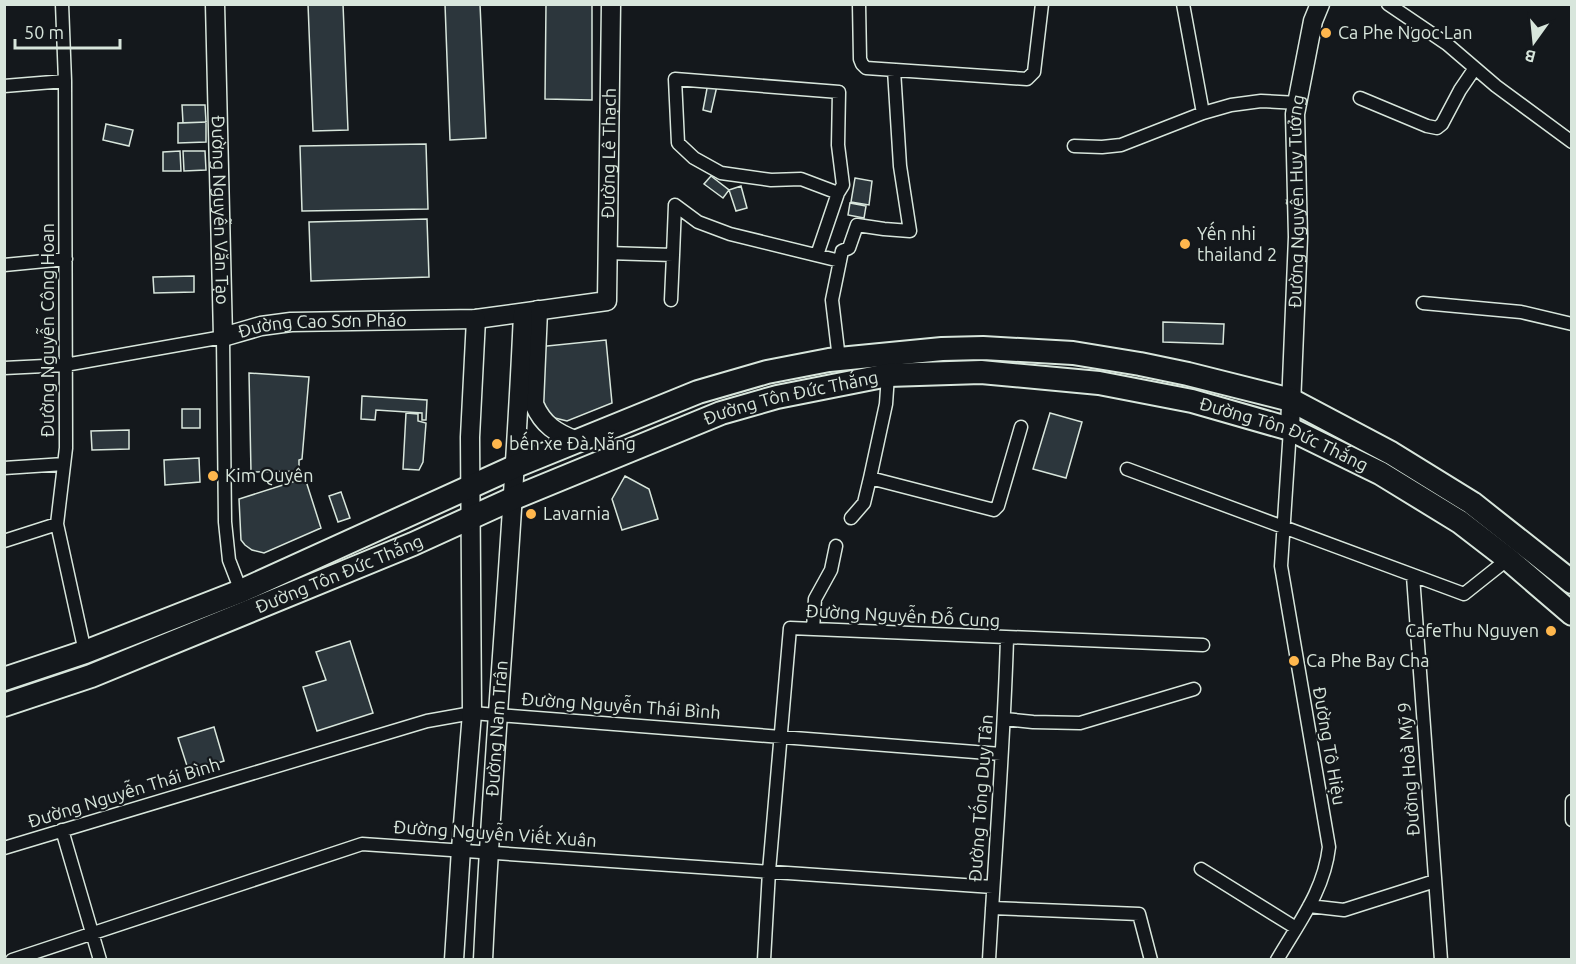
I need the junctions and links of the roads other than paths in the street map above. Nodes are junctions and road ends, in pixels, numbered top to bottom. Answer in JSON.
{"nodes":[{"id":1,"x":62,"y":4,"type":"edge"},
{"id":2,"x":215,"y":4,"type":"edge"},
{"id":3,"x":611,"y":4,"type":"edge"},
{"id":4,"x":859,"y":4,"type":"edge"},
{"id":5,"x":1042,"y":4,"type":"edge"},
{"id":6,"x":1183,"y":4,"type":"edge"},
{"id":7,"x":1320,"y":4,"type":"edge"},
{"id":8,"x":1388,"y":4,"type":"edge"},
{"id":9,"x":1475,"y":68,"type":"junction"},
{"id":10,"x":894,"y":70,"type":"junction"},
{"id":11,"x":65,"y":81,"type":"junction"},
{"id":12,"x":4,"y":86,"type":"edge"},
{"id":13,"x":1359,"y":98,"type":"dead end"},
{"id":14,"x":1298,"y":103,"type":"junction"},
{"id":15,"x":1203,"y":113,"type":"junction"},
{"id":16,"x":1572,"y":142,"type":"edge"},
{"id":17,"x":1074,"y":146,"type":"dead end"},
{"id":18,"x":838,"y":193,"type":"junction"},
{"id":19,"x":607,"y":253,"type":"junction"},
{"id":20,"x":673,"y":255,"type":"junction"},
{"id":21,"x":817,"y":255,"type":"junction"},
{"id":22,"x":66,"y":259,"type":"junction"},
{"id":23,"x":840,"y":261,"type":"junction"},
{"id":24,"x":4,"y":265,"type":"edge"},
{"id":25,"x":671,"y":300,"type":"dead end"},
{"id":26,"x":607,"y":301,"type":"joint"},
{"id":27,"x":1423,"y":303,"type":"dead end"},
{"id":28,"x":531,"y":312,"type":"junction"},
{"id":29,"x":476,"y":319,"type":"junction"},
{"id":30,"x":1572,"y":324,"type":"edge"},
{"id":31,"x":224,"y":337,"type":"junction"},
{"id":32,"x":1073,"y":353,"type":"junction"},
{"id":33,"x":839,"y":359,"type":"junction"},
{"id":34,"x":65,"y":365,"type":"junction"},
{"id":35,"x":4,"y":368,"type":"edge"},
{"id":36,"x":888,"y":375,"type":"junction"},
{"id":37,"x":1071,"y":380,"type":"junction"},
{"id":38,"x":1291,"y":400,"type":"junction"},
{"id":39,"x":1021,"y":427,"type":"dead end"},
{"id":40,"x":1290,"y":429,"type":"junction"},
{"id":41,"x":578,"y":441,"type":"junction"},
{"id":42,"x":64,"y":464,"type":"junction"},
{"id":43,"x":516,"y":466,"type":"junction"},
{"id":44,"x":4,"y":468,"type":"edge"},
{"id":45,"x":1126,"y":469,"type":"dead end"},
{"id":46,"x":870,"y":478,"type":"junction"},
{"id":47,"x":471,"y":486,"type":"junction"},
{"id":48,"x":514,"y":498,"type":"junction"},
{"id":49,"x":471,"y":518,"type":"junction"},
{"id":50,"x":851,"y":518,"type":"dead end"},
{"id":51,"x":57,"y":524,"type":"junction"},
{"id":52,"x":1283,"y":527,"type":"junction"},
{"id":53,"x":4,"y":541,"type":"edge"},
{"id":54,"x":836,"y":546,"type":"dead end"},
{"id":55,"x":1508,"y":559,"type":"junction"},
{"id":56,"x":1566,"y":575,"type":"edge"},
{"id":57,"x":1413,"y":576,"type":"junction"},
{"id":58,"x":241,"y":591,"type":"junction"},
{"id":59,"x":1572,"y":614,"type":"edge"},
{"id":60,"x":813,"y":630,"type":"junction"},
{"id":61,"x":1007,"y":638,"type":"junction"},
{"id":62,"x":1203,"y":645,"type":"dead end"},
{"id":63,"x":86,"y":652,"type":"junction"},
{"id":64,"x":4,"y":679,"type":"edge"},
{"id":65,"x":1194,"y":689,"type":"dead end"},
{"id":66,"x":4,"y":705,"type":"edge"},
{"id":67,"x":472,"y":713,"type":"junction"},
{"id":68,"x":497,"y":714,"type":"junction"},
{"id":69,"x":1005,"y":719,"type":"junction"},
{"id":70,"x":780,"y":735,"type":"junction"},
{"id":71,"x":1001,"y":754,"type":"junction"},
{"id":72,"x":1572,"y":801,"type":"edge"},
{"id":73,"x":1572,"y":820,"type":"edge"},
{"id":74,"x":62,"y":830,"type":"junction"},
{"id":75,"x":4,"y":848,"type":"edge"},
{"id":76,"x":461,"y":849,"type":"junction"},
{"id":77,"x":489,"y":852,"type":"junction"},
{"id":78,"x":1201,"y":869,"type":"dead end"},
{"id":79,"x":769,"y":871,"type":"junction"},
{"id":80,"x":1435,"y":881,"type":"junction"},
{"id":81,"x":993,"y":886,"type":"junction"},
{"id":82,"x":1309,"y":906,"type":"junction"},
{"id":83,"x":992,"y":908,"type":"junction"},
{"id":84,"x":1296,"y":928,"type":"junction"},
{"id":85,"x":92,"y":933,"type":"junction"},
{"id":86,"x":12,"y":960,"type":"edge"},
{"id":87,"x":100,"y":960,"type":"edge"},
{"id":88,"x":454,"y":960,"type":"edge"},
{"id":89,"x":483,"y":960,"type":"edge"},
{"id":90,"x":764,"y":960,"type":"edge"},
{"id":91,"x":989,"y":960,"type":"edge"},
{"id":92,"x":1151,"y":960,"type":"edge"},
{"id":93,"x":1277,"y":960,"type":"edge"},
{"id":94,"x":1441,"y":960,"type":"edge"}],
"edges":[{"from":1,"to":11,"type":"street","name":"Đường Nguyễn Công Hoan"},
{"from":2,"to":31,"type":"street","name":"Đường Nguyễn Văn Tạo"},
{"from":3,"to":19,"type":"street","name":"Đường Lê Thạch"},
{"from":4,"to":10,"type":"street"},
{"from":5,"to":10,"type":"street"},
{"from":6,"to":15,"type":"street"},
{"from":7,"to":14,"type":"street","name":"Đường Nguyễn Huy Tưởng"},
{"from":8,"to":9,"type":"street"},
{"from":9,"to":13,"type":"street"},
{"from":9,"to":16,"type":"street"},
{"from":10,"to":23,"type":"street"},
{"from":11,"to":12,"type":"street"},
{"from":11,"to":22,"type":"street","name":"Đường Nguyễn Công Hoan"},
{"from":14,"to":15,"type":"street"},
{"from":14,"to":38,"type":"street","name":"Đường Nguyễn Huy Tưởng"},
{"from":15,"to":17,"type":"street"},
{"from":18,"to":18,"type":"street"},
{"from":18,"to":21,"type":"street"},
{"from":19,"to":20,"type":"street"},
{"from":19,"to":26,"type":"street","name":"Đường Lê Thạch"},
{"from":20,"to":21,"type":"street"},
{"from":20,"to":25,"type":"street"},
{"from":21,"to":23,"type":"street"},
{"from":22,"to":24,"type":"street"},
{"from":22,"to":34,"type":"street","name":"Đường Nguyễn Công Hoan"},
{"from":23,"to":33,"type":"street"},
{"from":26,"to":28,"type":"street","name":"Đường Cao Sơn Pháo"},
{"from":27,"to":30,"type":"street"},
{"from":28,"to":29,"type":"street","name":"Đường Cao Sơn Pháo"},
{"from":28,"to":41,"type":"street"},
{"from":28,"to":43,"type":"street"},
{"from":29,"to":31,"type":"street","name":"Đường Cao Sơn Pháo"},
{"from":29,"to":47,"type":"street"},
{"from":31,"to":34,"type":"street","name":"Đường Cao Sơn Pháo"},
{"from":31,"to":58,"type":"street","name":"Đường Nguyễn Văn Tạo"},
{"from":32,"to":33,"type":"highway","name":"Đường Tôn Đức Thắng"},
{"from":32,"to":37,"type":"highway"},
{"from":32,"to":38,"type":"highway","name":"Đường Tôn Đức Thắng"},
{"from":33,"to":41,"type":"highway","name":"Đường Tôn Đức Thắng"},
{"from":34,"to":35,"type":"street","name":"Đường Cao Sơn Pháo"},
{"from":34,"to":42,"type":"street","name":"Đường Nguyễn Công Hoan"},
{"from":36,"to":37,"type":"highway","name":"Đường Tôn Đức Thắng"},
{"from":36,"to":46,"type":"street"},
{"from":36,"to":48,"type":"highway","name":"Đường Tôn Đức Thắng"},
{"from":37,"to":40,"type":"highway","name":"Đường Tôn Đức Thắng"},
{"from":38,"to":40,"type":"street","name":"Đường Nguyễn Huy Tưởng"},
{"from":38,"to":56,"type":"highway","name":"Đường Tôn Đức Thắng"},
{"from":39,"to":46,"type":"street"},
{"from":40,"to":52,"type":"street","name":"Đường Tô Hiệu"},
{"from":40,"to":55,"type":"highway","name":"Đường Tôn Đức Thắng"},
{"from":41,"to":43,"type":"highway","name":"Đường Tôn Đức Thắng"},
{"from":42,"to":44,"type":"street"},
{"from":42,"to":51,"type":"street","name":"Đường Nguyễn Công Hoan"},
{"from":43,"to":47,"type":"highway","name":"Đường Tôn Đức Thắng"},
{"from":43,"to":48,"type":"street","name":"Đường Nam Trân"},
{"from":45,"to":52,"type":"street"},
{"from":46,"to":50,"type":"street"},
{"from":47,"to":49,"type":"street","name":"Đường Nam Trân"},
{"from":47,"to":58,"type":"highway","name":"Đường Tôn Đức Thắng"},
{"from":48,"to":49,"type":"highway","name":"Đường Tôn Đức Thắng"},
{"from":48,"to":68,"type":"street","name":"Đường Nam Trân"},
{"from":49,"to":66,"type":"highway","name":"Đường Tôn Đức Thắng"},
{"from":49,"to":67,"type":"street","name":"Đường Nam Trân"},
{"from":51,"to":53,"type":"street"},
{"from":51,"to":63,"type":"street","name":"Đường Nguyễn Công Hoan"},
{"from":52,"to":57,"type":"street"},
{"from":52,"to":82,"type":"street","name":"Đường Tô Hiệu"},
{"from":54,"to":60,"type":"street"},
{"from":55,"to":57,"type":"street"},
{"from":55,"to":59,"type":"highway","name":"Đường Tôn Đức Thắng"},
{"from":57,"to":80,"type":"street","name":"Đường Hoà Mỹ 9"},
{"from":58,"to":63,"type":"highway","name":"Đường Tôn Đức Thắng"},
{"from":60,"to":61,"type":"street","name":"Đường Nguyễn Đỗ Cung"},
{"from":60,"to":70,"type":"street","name":"Đường Nguyễn Đỗ Cung"},
{"from":61,"to":62,"type":"street","name":"Đường Nguyễn Đỗ Cung"},
{"from":61,"to":69,"type":"street","name":"Đường Tống Duy Tân"},
{"from":63,"to":64,"type":"highway","name":"Đường Tôn Đức Thắng"},
{"from":65,"to":69,"type":"street"},
{"from":67,"to":68,"type":"street","name":"Đường Nguyễn Thái Bình"},
{"from":67,"to":74,"type":"street","name":"Đường Nguyễn Thái Bình"},
{"from":67,"to":76,"type":"street","name":"Đường Nam Trân"},
{"from":68,"to":70,"type":"street","name":"Đường Nguyễn Thái Bình"},
{"from":68,"to":77,"type":"street","name":"Đường Nam Trân"},
{"from":69,"to":71,"type":"street","name":"Đường Tống Duy Tân"},
{"from":70,"to":71,"type":"street","name":"Đường Nguyễn Thái Bình"},
{"from":70,"to":79,"type":"street","name":"Đường Nguyễn Đỗ Cung"},
{"from":71,"to":81,"type":"street","name":"Đường Tống Duy Tân"},
{"from":72,"to":73,"type":"street"},
{"from":74,"to":75,"type":"street","name":"Đường Nguyễn Thái Bình"},
{"from":74,"to":85,"type":"street"},
{"from":76,"to":77,"type":"street","name":"Đường Nguyễn Viết Xuân"},
{"from":76,"to":85,"type":"street","name":"Đường Nguyễn Viết Xuân"},
{"from":76,"to":88,"type":"street","name":"Đường Nam Trân"},
{"from":77,"to":79,"type":"street","name":"Đường Nguyễn Viết Xuân"},
{"from":77,"to":89,"type":"street","name":"Đường Nam Trân"},
{"from":78,"to":84,"type":"street"},
{"from":79,"to":81,"type":"street","name":"Đường Nguyễn Viết Xuân"},
{"from":79,"to":90,"type":"street","name":"Đường Nguyễn Đỗ Cung"},
{"from":80,"to":82,"type":"street"},
{"from":80,"to":94,"type":"street","name":"Đường Hoà Mỹ 9"},
{"from":81,"to":83,"type":"street","name":"Đường Tống Duy Tân"},
{"from":82,"to":84,"type":"street","name":"Đường Tô Hiệu"},
{"from":83,"to":91,"type":"street","name":"Đường Tống Duy Tân"},
{"from":83,"to":92,"type":"street"},
{"from":84,"to":93,"type":"street","name":"Đường Tô Hiệu"},
{"from":85,"to":86,"type":"street","name":"Đường Nguyễn Viết Xuân"},
{"from":85,"to":87,"type":"street"}]}
